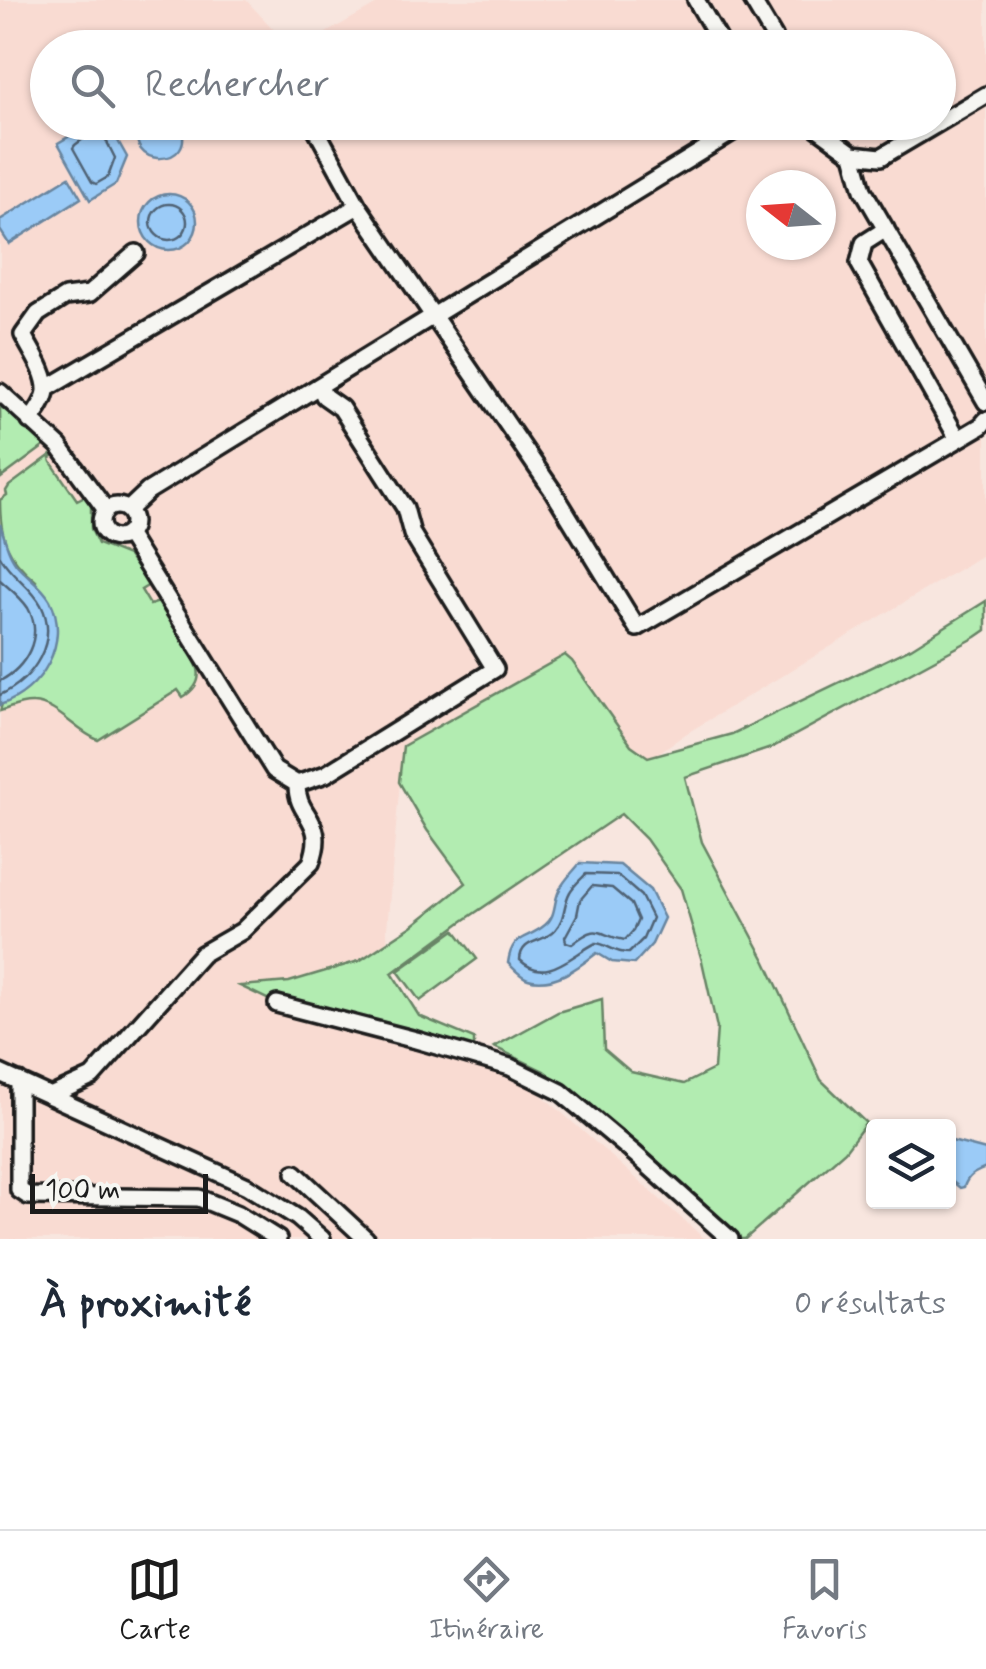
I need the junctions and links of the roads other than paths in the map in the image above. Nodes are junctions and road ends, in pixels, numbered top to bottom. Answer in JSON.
{"nodes":[{"id":1,"x":696,"y":0,"type":"edge"},
{"id":2,"x":752,"y":0,"type":"edge"},
{"id":3,"x":714,"y":30,"type":"edge"},
{"id":4,"x":770,"y":30,"type":"edge"},
{"id":5,"x":986,"y":95,"type":"edge"},
{"id":6,"x":956,"y":112,"type":"edge"},
{"id":7,"x":322,"y":140,"type":"edge"},
{"id":8,"x":720,"y":140,"type":"edge"},
{"id":9,"x":834,"y":140,"type":"edge"},
{"id":10,"x":908,"y":140,"type":"edge"},
{"id":11,"x":854,"y":154,"type":"junction"},
{"id":12,"x":358,"y":206,"type":"junction"},
{"id":13,"x":886,"y":229,"type":"junction"},
{"id":14,"x":136,"y":252,"type":"dead end"},
{"id":15,"x":432,"y":316,"type":"junction"},
{"id":16,"x":320,"y":386,"type":"junction"},
{"id":17,"x":46,"y":389,"type":"junction"},
{"id":18,"x":0,"y":392,"type":"edge"},
{"id":19,"x":986,"y":402,"type":"edge"},
{"id":20,"x":986,"y":420,"type":"edge"},
{"id":21,"x":30,"y":421,"type":"junction"},
{"id":22,"x":958,"y":439,"type":"junction"},
{"id":23,"x":106,"y":510,"type":"junction"},
{"id":24,"x":128,"y":510,"type":"junction"},
{"id":25,"x":127,"y":534,"type":"junction"},
{"id":26,"x":297,"y":784,"type":"junction"},
{"id":27,"x":277,"y":1004,"type":"dead end"},
{"id":28,"x":0,"y":1074,"type":"edge"},
{"id":29,"x":19,"y":1081,"type":"junction"},
{"id":30,"x":57,"y":1099,"type":"junction"},
{"id":31,"x":295,"y":1173,"type":"dead end"},
{"id":32,"x":319,"y":1195,"type":"junction"},
{"id":33,"x":298,"y":1218,"type":"junction"},
{"id":34,"x":278,"y":1239,"type":"edge"},
{"id":35,"x":322,"y":1239,"type":"edge"},
{"id":36,"x":366,"y":1239,"type":"edge"},
{"id":37,"x":730,"y":1239,"type":"edge"}],
"edges":[{"from":1,"to":3,"type":"street"},
{"from":2,"to":4,"type":"street"},
{"from":5,"to":6,"type":"street"},
{"from":7,"to":12,"type":"street"},
{"from":8,"to":15,"type":"street"},
{"from":9,"to":11,"type":"street"},
{"from":10,"to":11,"type":"street"},
{"from":11,"to":13,"type":"street"},
{"from":12,"to":15,"type":"street"},
{"from":12,"to":17,"type":"street"},
{"from":13,"to":19,"type":"street"},
{"from":13,"to":22,"type":"street"},
{"from":14,"to":17,"type":"street"},
{"from":15,"to":16,"type":"street"},
{"from":15,"to":22,"type":"street"},
{"from":16,"to":24,"type":"street"},
{"from":16,"to":26,"type":"street"},
{"from":17,"to":21,"type":"street"},
{"from":18,"to":21,"type":"street"},
{"from":20,"to":22,"type":"street"},
{"from":21,"to":23,"type":"street"},
{"from":23,"to":24,"type":"street"},
{"from":23,"to":25,"type":"street"},
{"from":24,"to":25,"type":"street"},
{"from":25,"to":26,"type":"street"},
{"from":26,"to":30,"type":"street"},
{"from":27,"to":37,"type":"street"},
{"from":28,"to":29,"type":"street"},
{"from":29,"to":30,"type":"street"},
{"from":29,"to":34,"type":"street"},
{"from":30,"to":33,"type":"street"},
{"from":31,"to":32,"type":"street"},
{"from":32,"to":33,"type":"street"},
{"from":32,"to":36,"type":"street"},
{"from":33,"to":35,"type":"street"}]}
